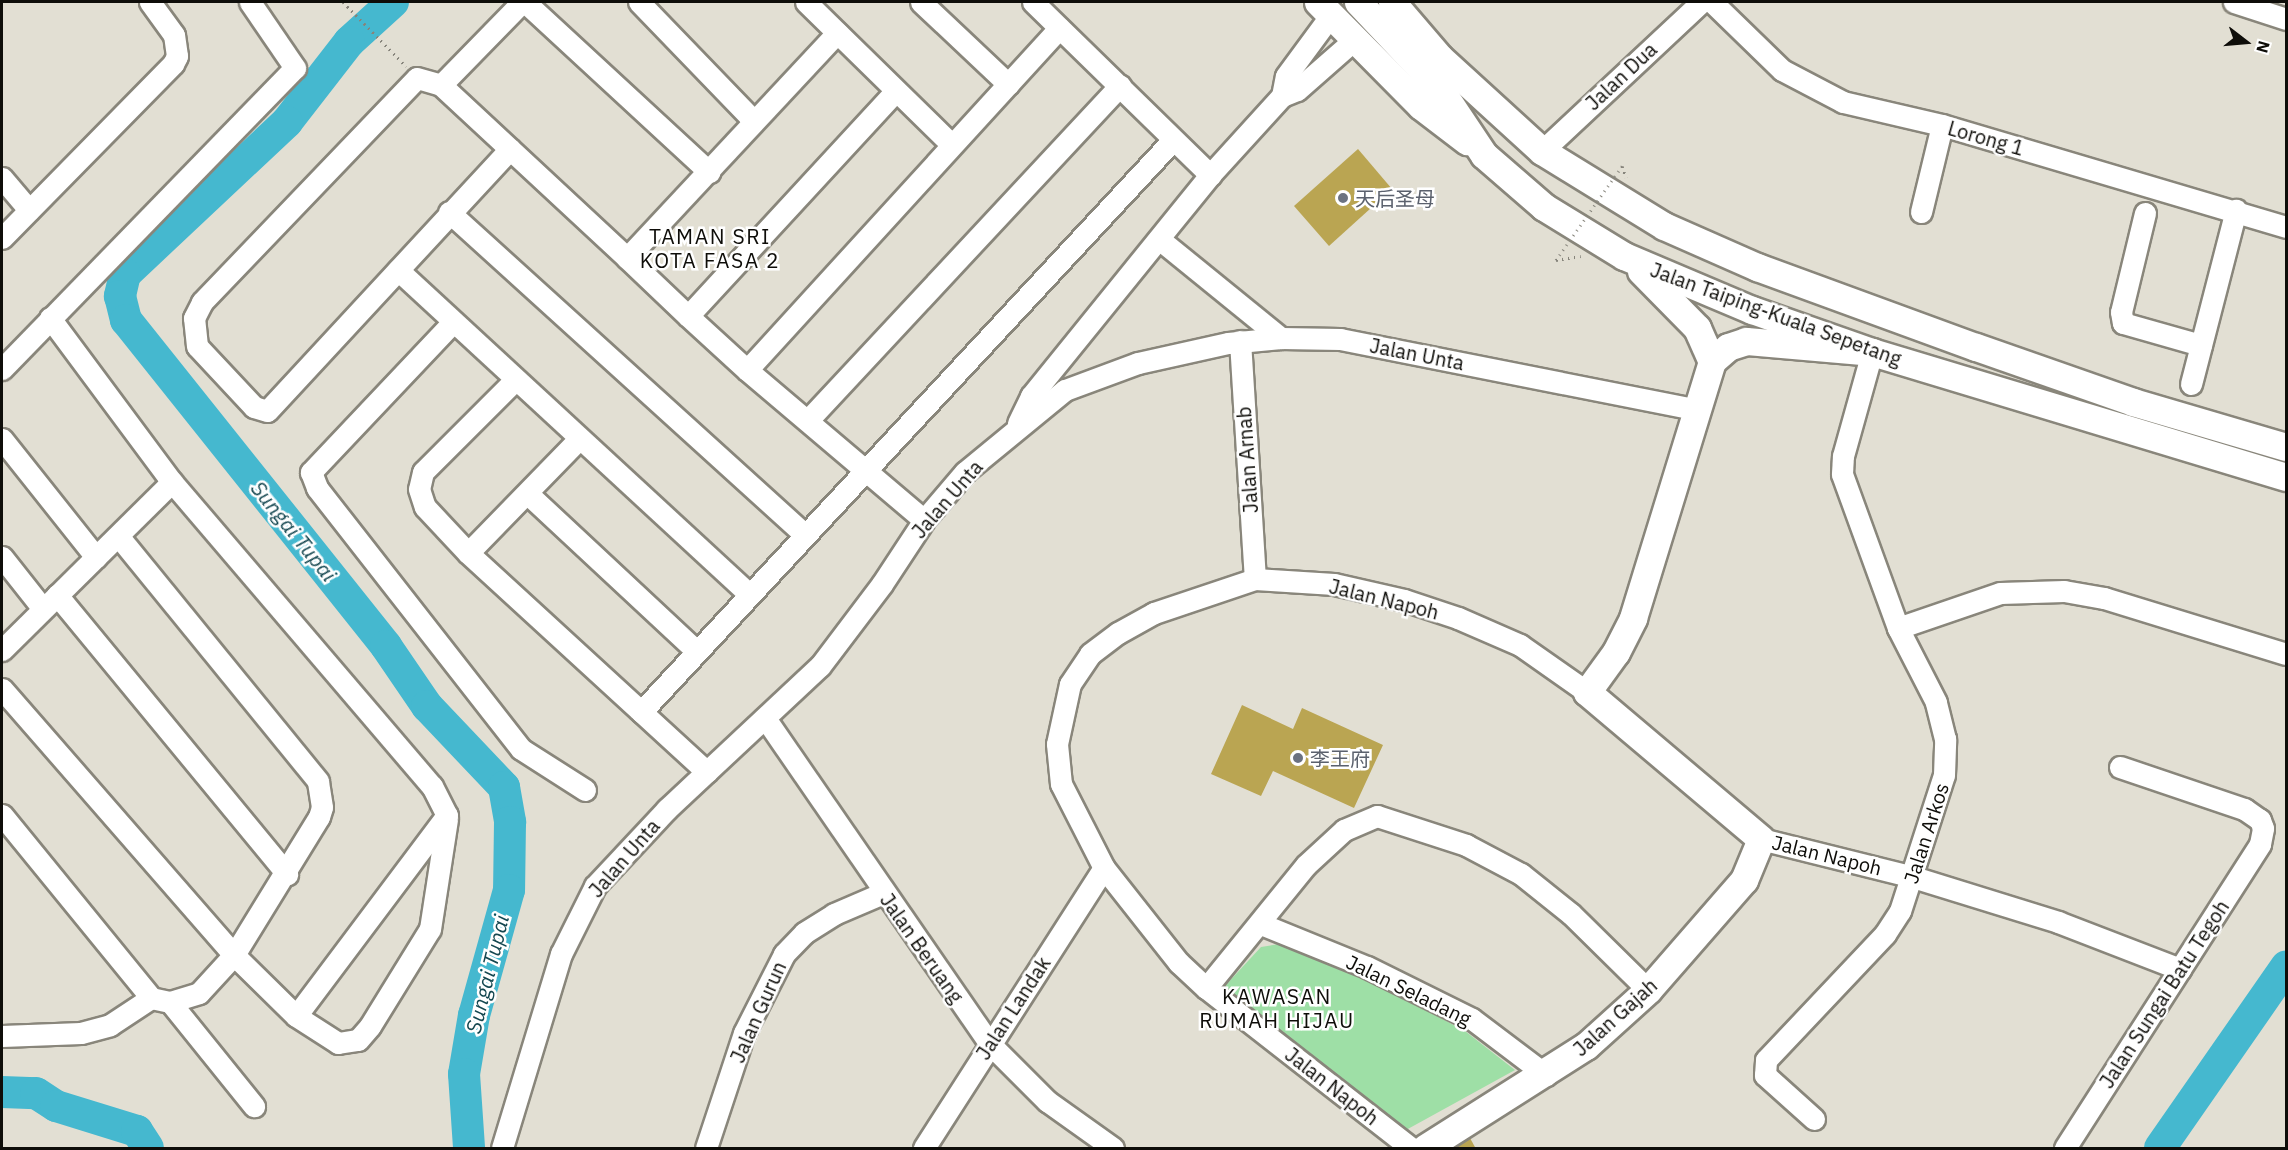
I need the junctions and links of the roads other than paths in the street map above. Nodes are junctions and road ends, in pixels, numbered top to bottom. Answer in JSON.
{"nodes":[{"id":1,"x":150,"y":2,"type":"edge"},
{"id":2,"x":250,"y":2,"type":"edge"},
{"id":3,"x":523,"y":2,"type":"edge"},
{"id":4,"x":639,"y":2,"type":"edge"},
{"id":5,"x":806,"y":2,"type":"edge"},
{"id":6,"x":921,"y":2,"type":"edge"},
{"id":7,"x":1033,"y":2,"type":"edge"},
{"id":8,"x":1358,"y":2,"type":"edge"},
{"id":9,"x":1392,"y":2,"type":"edge"},
{"id":10,"x":1413,"y":2,"type":"edge"},
{"id":11,"x":1701,"y":2,"type":"edge"},
{"id":12,"x":1712,"y":2,"type":"edge"},
{"id":13,"x":2234,"y":2,"type":"edge"},
{"id":14,"x":1324,"y":8,"type":"edge"},
{"id":15,"x":2286,"y":19,"type":"edge"},
{"id":16,"x":1059,"y":28,"type":"junction"},
{"id":17,"x":837,"y":33,"type":"junction"},
{"id":18,"x":1354,"y":40,"type":"junction"},
{"id":19,"x":1440,"y":58,"type":"junction"},
{"id":20,"x":1008,"y":84,"type":"junction"},
{"id":21,"x":441,"y":85,"type":"junction"},
{"id":22,"x":1120,"y":86,"type":"junction"},
{"id":23,"x":895,"y":92,"type":"junction"},
{"id":24,"x":1282,"y":96,"type":"junction"},
{"id":25,"x":754,"y":121,"type":"junction"},
{"id":26,"x":1942,"y":125,"type":"junction"},
{"id":27,"x":1173,"y":140,"type":"junction"},
{"id":28,"x":952,"y":145,"type":"junction"},
{"id":29,"x":510,"y":149,"type":"junction"},
{"id":30,"x":1542,"y":151,"type":"junction"},
{"id":31,"x":1484,"y":155,"type":"junction"},
{"id":32,"x":709,"y":172,"type":"junction"},
{"id":33,"x":1210,"y":175,"type":"junction"},
{"id":34,"x":2,"y":178,"type":"edge"},
{"id":35,"x":29,"y":210,"type":"junction"},
{"id":36,"x":2236,"y":210,"type":"junction"},
{"id":37,"x":449,"y":212,"type":"junction"},
{"id":38,"x":1921,"y":212,"type":"dead end"},
{"id":39,"x":2145,"y":213,"type":"dead end"},
{"id":40,"x":1664,"y":226,"type":"junction"},
{"id":41,"x":2286,"y":227,"type":"edge"},
{"id":42,"x":2,"y":238,"type":"edge"},
{"id":43,"x":1159,"y":238,"type":"junction"},
{"id":44,"x":1624,"y":256,"type":"junction"},
{"id":45,"x":627,"y":258,"type":"junction"},
{"id":46,"x":398,"y":270,"type":"junction"},
{"id":47,"x":1660,"y":272,"type":"junction"},
{"id":48,"x":688,"y":316,"type":"junction"},
{"id":49,"x":51,"y":318,"type":"junction"},
{"id":50,"x":453,"y":322,"type":"junction"},
{"id":51,"x":1084,"y":331,"type":"junction"},
{"id":52,"x":1281,"y":338,"type":"junction"},
{"id":53,"x":1240,"y":341,"type":"junction"},
{"id":54,"x":2201,"y":345,"type":"junction"},
{"id":55,"x":1872,"y":352,"type":"junction"},
{"id":56,"x":1712,"y":362,"type":"junction"},
{"id":57,"x":2,"y":369,"type":"edge"},
{"id":58,"x":747,"y":370,"type":"junction"},
{"id":59,"x":515,"y":380,"type":"junction"},
{"id":60,"x":2191,"y":384,"type":"dead end"},
{"id":61,"x":1065,"y":390,"type":"junction"},
{"id":62,"x":1695,"y":409,"type":"junction"},
{"id":63,"x":809,"y":419,"type":"junction"},
{"id":64,"x":1017,"y":427,"type":"junction"},
{"id":65,"x":2,"y":439,"type":"edge"},
{"id":66,"x":578,"y":440,"type":"junction"},
{"id":67,"x":2286,"y":447,"type":"edge"},
{"id":68,"x":865,"y":469,"type":"junction"},
{"id":69,"x":2286,"y":477,"type":"edge"},
{"id":70,"x":172,"y":482,"type":"junction"},
{"id":71,"x":528,"y":494,"type":"junction"},
{"id":72,"x":924,"y":520,"type":"junction"},
{"id":73,"x":805,"y":535,"type":"junction"},
{"id":74,"x":118,"y":536,"type":"junction"},
{"id":75,"x":468,"y":553,"type":"junction"},
{"id":76,"x":2,"y":557,"type":"edge"},
{"id":77,"x":96,"y":557,"type":"junction"},
{"id":78,"x":1255,"y":579,"type":"junction"},
{"id":79,"x":748,"y":593,"type":"junction"},
{"id":80,"x":50,"y":602,"type":"junction"},
{"id":81,"x":1898,"y":628,"type":"junction"},
{"id":82,"x":2,"y":650,"type":"edge"},
{"id":83,"x":695,"y":650,"type":"junction"},
{"id":84,"x":2286,"y":654,"type":"edge"},
{"id":85,"x":2,"y":689,"type":"edge"},
{"id":86,"x":1587,"y":692,"type":"junction"},
{"id":87,"x":641,"y":712,"type":"junction"},
{"id":88,"x":765,"y":718,"type":"junction"},
{"id":89,"x":2120,"y":767,"type":"dead end"},
{"id":90,"x":707,"y":772,"type":"junction"},
{"id":91,"x":585,"y":790,"type":"dead end"},
{"id":92,"x":2,"y":815,"type":"edge"},
{"id":93,"x":447,"y":815,"type":"junction"},
{"id":94,"x":1761,"y":839,"type":"junction"},
{"id":95,"x":1104,"y":868,"type":"junction"},
{"id":96,"x":287,"y":874,"type":"junction"},
{"id":97,"x":1912,"y":877,"type":"junction"},
{"id":98,"x":883,"y":892,"type":"junction"},
{"id":99,"x":1261,"y":924,"type":"junction"},
{"id":100,"x":234,"y":955,"type":"junction"},
{"id":101,"x":2180,"y":969,"type":"junction"},
{"id":102,"x":1206,"y":988,"type":"junction"},
{"id":103,"x":1648,"y":990,"type":"junction"},
{"id":104,"x":160,"y":1000,"type":"junction"},
{"id":105,"x":296,"y":1016,"type":"junction"},
{"id":106,"x":2,"y":1036,"type":"edge"},
{"id":107,"x":990,"y":1044,"type":"junction"},
{"id":108,"x":1546,"y":1075,"type":"junction"},
{"id":109,"x":254,"y":1106,"type":"dead end"},
{"id":110,"x":1814,"y":1119,"type":"dead end"},
{"id":111,"x":502,"y":1149,"type":"edge"},
{"id":112,"x":706,"y":1149,"type":"edge"},
{"id":113,"x":924,"y":1149,"type":"edge"},
{"id":114,"x":1113,"y":1149,"type":"edge"},
{"id":115,"x":1411,"y":1149,"type":"edge"},
{"id":116,"x":1425,"y":1149,"type":"edge"},
{"id":117,"x":2065,"y":1149,"type":"edge"}],
"edges":[{"from":1,"to":35,"type":"street"},
{"from":2,"to":49,"type":"street"},
{"from":3,"to":21,"type":"street"},
{"from":3,"to":32,"type":"street"},
{"from":4,"to":25,"type":"street"},
{"from":5,"to":17,"type":"street"},
{"from":6,"to":20,"type":"street"},
{"from":7,"to":16,"type":"street"},
{"from":8,"to":31,"type":"main road","name":"Jalan Taiping-Kuala Sepetang"},
{"from":9,"to":19,"type":"main road","name":"Jalan Taiping-Kuala Sepetang"},
{"from":10,"to":19,"type":"main road"},
{"from":11,"to":30,"type":"street","name":"Jalan Dua"},
{"from":12,"to":26,"type":"street","name":"Lorong 1"},
{"from":13,"to":15,"type":"street"},
{"from":14,"to":18,"type":"main road"},
{"from":14,"to":24,"type":"street"},
{"from":16,"to":20,"type":"street"},
{"from":16,"to":22,"type":"street"},
{"from":17,"to":23,"type":"street"},
{"from":17,"to":25,"type":"street"},
{"from":18,"to":24,"type":"street"},
{"from":18,"to":31,"type":"main road"},
{"from":19,"to":30,"type":"main road","name":"Jalan Taiping-Kuala Sepetang"},
{"from":20,"to":28,"type":"street"},
{"from":21,"to":29,"type":"street"},
{"from":21,"to":46,"type":"street"},
{"from":22,"to":27,"type":"street"},
{"from":22,"to":63,"type":"street"},
{"from":23,"to":28,"type":"street"},
{"from":23,"to":48,"type":"street"},
{"from":24,"to":33,"type":"street"},
{"from":25,"to":32,"type":"street"},
{"from":26,"to":36,"type":"street","name":"Lorong 1"},
{"from":26,"to":38,"type":"street"},
{"from":27,"to":33,"type":"street"},
{"from":27,"to":68,"type":"street"},
{"from":28,"to":58,"type":"street"},
{"from":29,"to":37,"type":"street"},
{"from":29,"to":45,"type":"street"},
{"from":30,"to":40,"type":"main road","name":"Jalan Taiping-Kuala Sepetang"},
{"from":31,"to":44,"type":"main road","name":"Jalan Taiping-Kuala Sepetang"},
{"from":32,"to":45,"type":"street"},
{"from":33,"to":43,"type":"street"},
{"from":34,"to":35,"type":"street"},
{"from":35,"to":42,"type":"street"},
{"from":36,"to":41,"type":"street","name":"Lorong 1"},
{"from":36,"to":54,"type":"street"},
{"from":37,"to":46,"type":"street"},
{"from":37,"to":73,"type":"street"},
{"from":39,"to":54,"type":"street"},
{"from":40,"to":47,"type":"main road"},
{"from":40,"to":67,"type":"main road","name":"Jalan Taiping-Kuala Sepetang"},
{"from":43,"to":51,"type":"street"},
{"from":43,"to":52,"type":"street"},
{"from":44,"to":47,"type":"main road","name":"Jalan Taiping-Kuala Sepetang"},
{"from":44,"to":56,"type":"main road"},
{"from":45,"to":48,"type":"street"},
{"from":46,"to":50,"type":"street"},
{"from":47,"to":55,"type":"main road","name":"Jalan Taiping-Kuala Sepetang"},
{"from":48,"to":58,"type":"street"},
{"from":49,"to":57,"type":"street"},
{"from":49,"to":70,"type":"street"},
{"from":50,"to":59,"type":"street"},
{"from":50,"to":91,"type":"street"},
{"from":51,"to":61,"type":"street"},
{"from":51,"to":64,"type":"street"},
{"from":52,"to":53,"type":"street","name":"Jalan Unta"},
{"from":52,"to":62,"type":"street","name":"Jalan Unta"},
{"from":53,"to":61,"type":"street","name":"Jalan Unta"},
{"from":53,"to":78,"type":"street","name":"Jalan Arnab"},
{"from":54,"to":60,"type":"street"},
{"from":55,"to":56,"type":"main road"},
{"from":55,"to":69,"type":"main road","name":"Jalan Taiping-Kuala Sepetang"},
{"from":55,"to":81,"type":"street","name":"Jalan Arkos"},
{"from":56,"to":62,"type":"main road"},
{"from":58,"to":63,"type":"street"},
{"from":59,"to":66,"type":"street"},
{"from":59,"to":75,"type":"street"},
{"from":61,"to":64,"type":"street","name":"Jalan Unta"},
{"from":62,"to":86,"type":"main road"},
{"from":63,"to":68,"type":"street"},
{"from":64,"to":72,"type":"street","name":"Jalan Unta"},
{"from":65,"to":77,"type":"street"},
{"from":66,"to":71,"type":"street"},
{"from":66,"to":79,"type":"street"},
{"from":68,"to":72,"type":"street"},
{"from":68,"to":73,"type":"street"},
{"from":70,"to":74,"type":"street"},
{"from":70,"to":93,"type":"street"},
{"from":71,"to":75,"type":"street"},
{"from":71,"to":83,"type":"street"},
{"from":72,"to":88,"type":"street","name":"Jalan Unta"},
{"from":73,"to":79,"type":"street"},
{"from":74,"to":77,"type":"street"},
{"from":74,"to":96,"type":"street"},
{"from":75,"to":87,"type":"street"},
{"from":76,"to":80,"type":"street"},
{"from":77,"to":80,"type":"street"},
{"from":78,"to":86,"type":"street","name":"Jalan Napoh"},
{"from":78,"to":95,"type":"street","name":"Jalan Napoh"},
{"from":79,"to":83,"type":"street"},
{"from":80,"to":82,"type":"street"},
{"from":80,"to":96,"type":"street"},
{"from":81,"to":84,"type":"street"},
{"from":81,"to":97,"type":"street","name":"Jalan Arkos"},
{"from":83,"to":87,"type":"street"},
{"from":85,"to":100,"type":"street"},
{"from":86,"to":94,"type":"main road","name":"Jalan Napoh"},
{"from":87,"to":90,"type":"street"},
{"from":88,"to":90,"type":"street","name":"Jalan Unta"},
{"from":88,"to":98,"type":"street","name":"Jalan Beruang"},
{"from":89,"to":101,"type":"street","name":"Jalan Sungai Batu Tegoh"},
{"from":90,"to":111,"type":"street","name":"Jalan Unta"},
{"from":92,"to":104,"type":"street"},
{"from":93,"to":105,"type":"street"},
{"from":93,"to":105,"type":"street"},
{"from":94,"to":97,"type":"street","name":"Jalan Napoh"},
{"from":94,"to":103,"type":"main road","name":"Jalan Gajah"},
{"from":95,"to":102,"type":"street","name":"Jalan Napoh"},
{"from":95,"to":107,"type":"street","name":"Jalan Landak"},
{"from":96,"to":100,"type":"street"},
{"from":97,"to":101,"type":"street","name":"Jalan Napoh"},
{"from":97,"to":110,"type":"street","name":"Jalan Arkos"},
{"from":98,"to":107,"type":"street","name":"Jalan Beruang"},
{"from":98,"to":112,"type":"street","name":"Jalan Gurun"},
{"from":99,"to":102,"type":"street"},
{"from":99,"to":103,"type":"street"},
{"from":99,"to":108,"type":"street","name":"Jalan Seladang"},
{"from":100,"to":104,"type":"street"},
{"from":100,"to":105,"type":"street"},
{"from":101,"to":117,"type":"street","name":"Jalan Sungai Batu Tegoh"},
{"from":102,"to":115,"type":"street","name":"Jalan Napoh"},
{"from":103,"to":108,"type":"main road","name":"Jalan Gajah"},
{"from":104,"to":106,"type":"street"},
{"from":104,"to":109,"type":"street"},
{"from":107,"to":113,"type":"street","name":"Jalan Landak"},
{"from":107,"to":114,"type":"street","name":"Jalan Beruang"},
{"from":108,"to":116,"type":"main road","name":"Jalan Gajah"}]}
